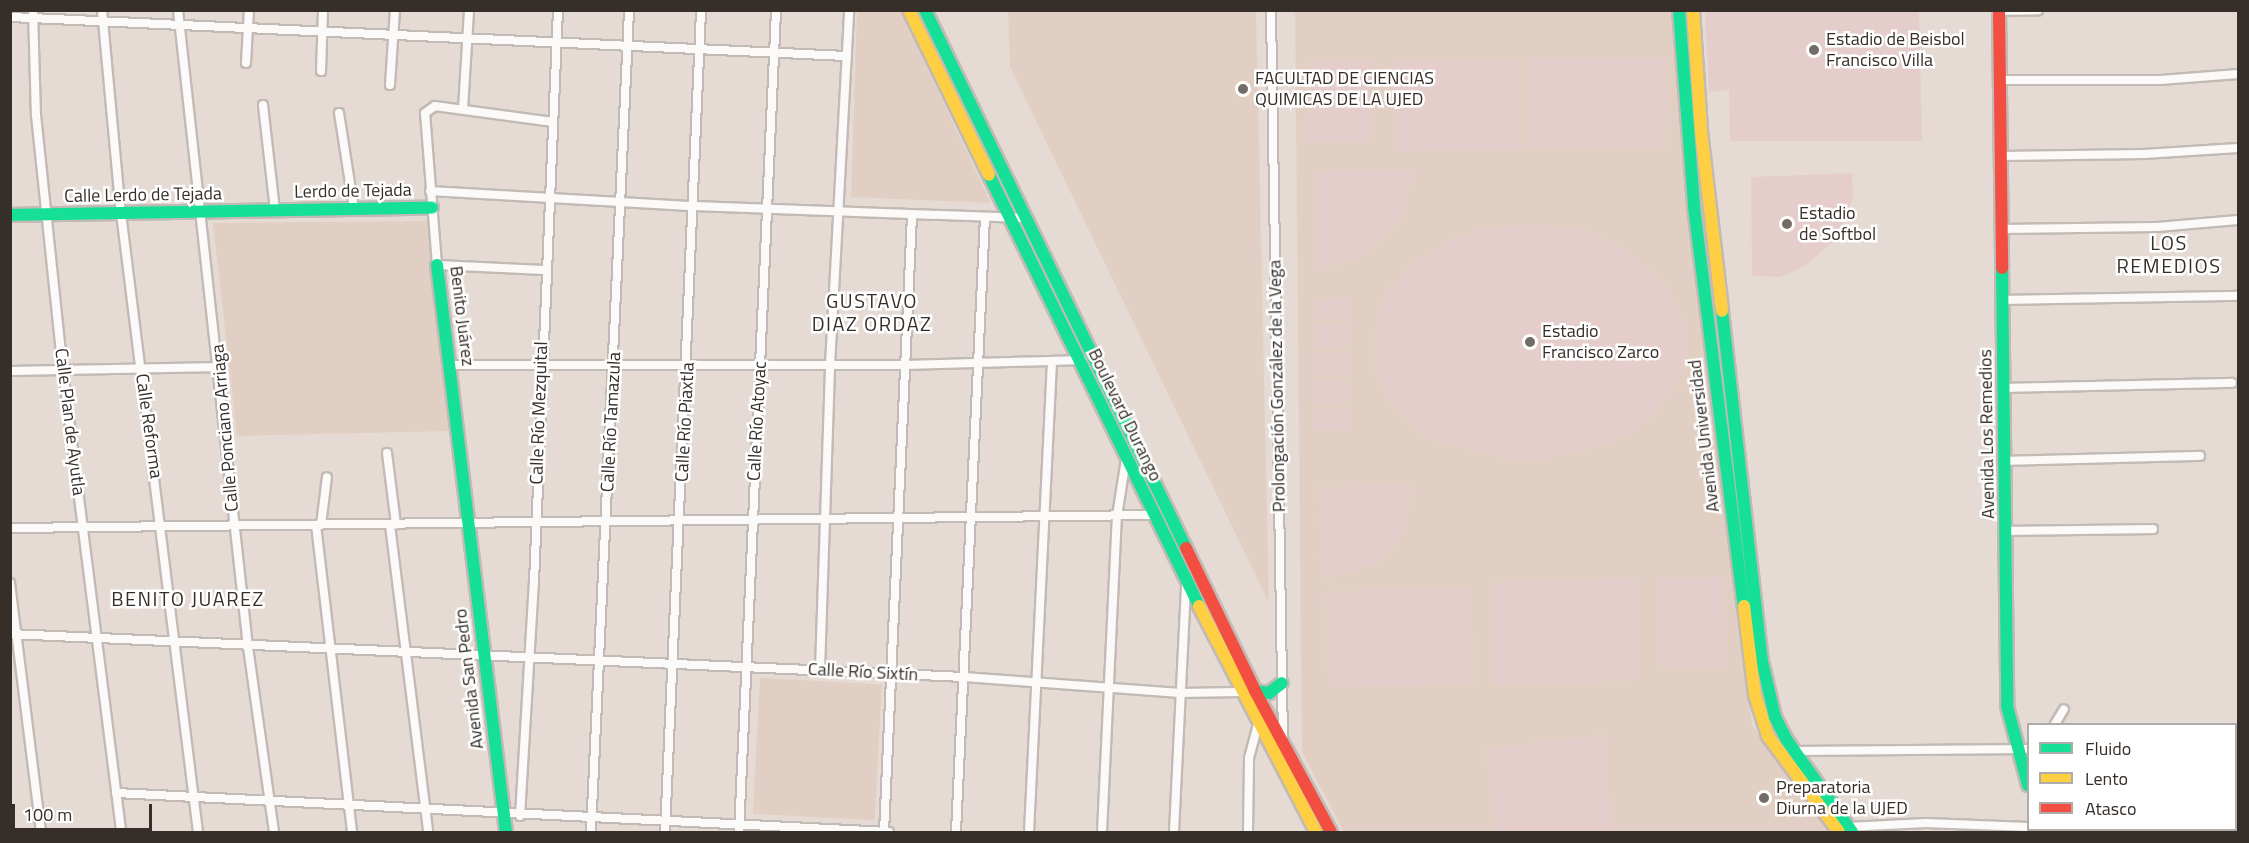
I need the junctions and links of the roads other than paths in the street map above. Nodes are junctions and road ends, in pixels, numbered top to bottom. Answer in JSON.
{"nodes":[{"id":1,"x":178,"y":10,"type":"edge"},
{"id":2,"x":249,"y":10,"type":"edge"},
{"id":3,"x":323,"y":10,"type":"edge"},
{"id":4,"x":395,"y":10,"type":"edge"},
{"id":5,"x":469,"y":10,"type":"edge"},
{"id":6,"x":558,"y":10,"type":"edge"},
{"id":7,"x":629,"y":10,"type":"edge"},
{"id":8,"x":701,"y":10,"type":"edge"},
{"id":9,"x":776,"y":10,"type":"edge"},
{"id":10,"x":849,"y":10,"type":"edge"},
{"id":11,"x":909,"y":10,"type":"edge"},
{"id":12,"x":925,"y":10,"type":"edge"},
{"id":13,"x":1271,"y":10,"type":"edge"},
{"id":14,"x":1679,"y":10,"type":"edge"},
{"id":15,"x":1693,"y":10,"type":"edge"},
{"id":16,"x":2038,"y":10,"type":"edge"},
{"id":17,"x":1999,"y":11,"type":"edge"},
{"id":18,"x":32,"y":13,"type":"edge"},
{"id":19,"x":102,"y":15,"type":"edge"},
{"id":20,"x":10,"y":17,"type":"edge"},
{"id":21,"x":177,"y":23,"type":"junction"},
{"id":22,"x":249,"y":26,"type":"junction"},
{"id":23,"x":322,"y":30,"type":"junction"},
{"id":24,"x":394,"y":34,"type":"junction"},
{"id":25,"x":468,"y":36,"type":"junction"},
{"id":26,"x":556,"y":42,"type":"junction"},
{"id":27,"x":627,"y":48,"type":"junction"},
{"id":28,"x":1679,"y":49,"type":"junction"},
{"id":29,"x":1694,"y":49,"type":"junction"},
{"id":30,"x":699,"y":51,"type":"junction"},
{"id":31,"x":774,"y":53,"type":"junction"},
{"id":32,"x":847,"y":56,"type":"junction"},
{"id":33,"x":246,"y":63,"type":"dead end"},
{"id":34,"x":321,"y":71,"type":"dead end"},
{"id":35,"x":2238,"y":75,"type":"edge"},
{"id":36,"x":2001,"y":80,"type":"junction"},
{"id":37,"x":390,"y":85,"type":"dead end"},
{"id":38,"x":263,"y":105,"type":"dead end"},
{"id":39,"x":463,"y":109,"type":"junction"},
{"id":40,"x":339,"y":113,"type":"dead end"},
{"id":41,"x":553,"y":122,"type":"junction"},
{"id":42,"x":2238,"y":147,"type":"edge"},
{"id":43,"x":2002,"y":156,"type":"junction"},
{"id":44,"x":430,"y":191,"type":"junction"},
{"id":45,"x":550,"y":198,"type":"junction"},
{"id":46,"x":621,"y":202,"type":"junction"},
{"id":47,"x":694,"y":206,"type":"junction"},
{"id":48,"x":432,"y":208,"type":"junction"},
{"id":49,"x":768,"y":208,"type":"junction"},
{"id":50,"x":354,"y":209,"type":"junction"},
{"id":51,"x":839,"y":210,"type":"junction"},
{"id":52,"x":275,"y":211,"type":"junction"},
{"id":53,"x":121,"y":213,"type":"junction"},
{"id":54,"x":201,"y":213,"type":"junction"},
{"id":55,"x":46,"y":214,"type":"junction"},
{"id":56,"x":10,"y":215,"type":"edge"},
{"id":57,"x":912,"y":215,"type":"junction"},
{"id":58,"x":985,"y":218,"type":"junction"},
{"id":59,"x":1009,"y":218,"type":"junction"},
{"id":60,"x":1024,"y":218,"type":"junction"},
{"id":61,"x":2238,"y":220,"type":"edge"},
{"id":62,"x":2002,"y":229,"type":"junction"},
{"id":63,"x":437,"y":265,"type":"junction"},
{"id":64,"x":545,"y":270,"type":"junction"},
{"id":65,"x":1705,"y":289,"type":"junction"},
{"id":66,"x":1719,"y":289,"type":"junction"},
{"id":67,"x":2238,"y":296,"type":"edge"},
{"id":68,"x":2004,"y":300,"type":"junction"},
{"id":69,"x":1094,"y":359,"type":"junction"},
{"id":70,"x":1078,"y":360,"type":"junction"},
{"id":71,"x":1052,"y":362,"type":"junction"},
{"id":72,"x":615,"y":363,"type":"junction"},
{"id":73,"x":760,"y":363,"type":"junction"},
{"id":74,"x":688,"y":364,"type":"junction"},
{"id":75,"x":977,"y":364,"type":"junction"},
{"id":76,"x":450,"y":365,"type":"junction"},
{"id":77,"x":541,"y":365,"type":"junction"},
{"id":78,"x":830,"y":365,"type":"junction"},
{"id":79,"x":905,"y":365,"type":"junction"},
{"id":80,"x":220,"y":367,"type":"junction"},
{"id":81,"x":141,"y":369,"type":"junction"},
{"id":82,"x":10,"y":371,"type":"edge"},
{"id":83,"x":63,"y":371,"type":"junction"},
{"id":84,"x":2232,"y":383,"type":"dead end"},
{"id":85,"x":2005,"y":387,"type":"junction"},
{"id":86,"x":387,"y":453,"type":"dead end"},
{"id":87,"x":2200,"y":456,"type":"dead end"},
{"id":88,"x":1126,"y":458,"type":"junction"},
{"id":89,"x":2005,"y":461,"type":"junction"},
{"id":90,"x":327,"y":477,"type":"dead end"},
{"id":91,"x":1169,"y":514,"type":"junction"},
{"id":92,"x":1154,"y":515,"type":"junction"},
{"id":93,"x":1117,"y":516,"type":"junction"},
{"id":94,"x":971,"y":517,"type":"junction"},
{"id":95,"x":900,"y":518,"type":"junction"},
{"id":96,"x":826,"y":519,"type":"junction"},
{"id":97,"x":1043,"y":519,"type":"junction"},
{"id":98,"x":752,"y":520,"type":"junction"},
{"id":99,"x":468,"y":522,"type":"junction"},
{"id":100,"x":535,"y":522,"type":"junction"},
{"id":101,"x":606,"y":522,"type":"junction"},
{"id":102,"x":679,"y":522,"type":"junction"},
{"id":103,"x":83,"y":525,"type":"junction"},
{"id":104,"x":319,"y":525,"type":"junction"},
{"id":105,"x":393,"y":525,"type":"junction"},
{"id":106,"x":162,"y":526,"type":"junction"},
{"id":107,"x":234,"y":526,"type":"junction"},
{"id":108,"x":10,"y":528,"type":"edge"},
{"id":109,"x":2153,"y":529,"type":"dead end"},
{"id":110,"x":2006,"y":531,"type":"junction"},
{"id":111,"x":1189,"y":556,"type":"junction"},
{"id":112,"x":1186,"y":581,"type":"junction"},
{"id":113,"x":10,"y":583,"type":"edge"},
{"id":114,"x":13,"y":634,"type":"edge"},
{"id":115,"x":96,"y":637,"type":"junction"},
{"id":116,"x":175,"y":643,"type":"junction"},
{"id":117,"x":248,"y":646,"type":"junction"},
{"id":118,"x":328,"y":649,"type":"junction"},
{"id":119,"x":404,"y":654,"type":"junction"},
{"id":120,"x":484,"y":657,"type":"junction"},
{"id":121,"x":531,"y":658,"type":"junction"},
{"id":122,"x":600,"y":662,"type":"junction"},
{"id":123,"x":673,"y":665,"type":"junction"},
{"id":124,"x":747,"y":666,"type":"junction"},
{"id":125,"x":820,"y":670,"type":"junction"},
{"id":126,"x":892,"y":674,"type":"junction"},
{"id":127,"x":964,"y":677,"type":"junction"},
{"id":128,"x":1036,"y":683,"type":"junction"},
{"id":129,"x":1282,"y":683,"type":"junction"},
{"id":130,"x":1108,"y":687,"type":"junction"},
{"id":131,"x":1255,"y":691,"type":"junction"},
{"id":132,"x":1241,"y":692,"type":"junction"},
{"id":133,"x":1180,"y":693,"type":"junction"},
{"id":134,"x":2064,"y":709,"type":"dead end"},
{"id":135,"x":2056,"y":723,"type":"edge"},
{"id":136,"x":1258,"y":725,"type":"junction"},
{"id":137,"x":1283,"y":745,"type":"junction"},
{"id":138,"x":2022,"y":749,"type":"edge"},
{"id":139,"x":1794,"y":751,"type":"junction"},
{"id":140,"x":1277,"y":760,"type":"junction"},
{"id":141,"x":2027,"y":779,"type":"edge"},
{"id":142,"x":116,"y":793,"type":"junction"},
{"id":143,"x":194,"y":797,"type":"junction"},
{"id":144,"x":271,"y":802,"type":"junction"},
{"id":145,"x":349,"y":807,"type":"junction"},
{"id":146,"x":425,"y":812,"type":"junction"},
{"id":147,"x":504,"y":814,"type":"junction"},
{"id":148,"x":520,"y":816,"type":"junction"},
{"id":149,"x":591,"y":820,"type":"junction"},
{"id":150,"x":666,"y":823,"type":"junction"},
{"id":151,"x":2027,"y":827,"type":"edge"},
{"id":152,"x":739,"y":828,"type":"edge"},
{"id":153,"x":812,"y":830,"type":"edge"},
{"id":154,"x":1846,"y":831,"type":"edge"},
{"id":155,"x":41,"y":832,"type":"edge"},
{"id":156,"x":121,"y":832,"type":"edge"},
{"id":157,"x":198,"y":832,"type":"edge"},
{"id":158,"x":274,"y":832,"type":"edge"},
{"id":159,"x":352,"y":832,"type":"edge"},
{"id":160,"x":428,"y":832,"type":"edge"},
{"id":161,"x":506,"y":832,"type":"edge"},
{"id":162,"x":591,"y":832,"type":"edge"},
{"id":163,"x":665,"y":832,"type":"edge"},
{"id":164,"x":884,"y":832,"type":"edge"},
{"id":165,"x":888,"y":832,"type":"edge"},
{"id":166,"x":956,"y":832,"type":"edge"},
{"id":167,"x":1029,"y":832,"type":"edge"},
{"id":168,"x":1102,"y":832,"type":"edge"},
{"id":169,"x":1174,"y":832,"type":"edge"},
{"id":170,"x":1248,"y":832,"type":"edge"},
{"id":171,"x":1316,"y":832,"type":"edge"},
{"id":172,"x":1330,"y":832,"type":"edge"}],
"edges":[{"from":1,"to":21,"type":"street","name":"Calle Ponciano Arriaga"},
{"from":2,"to":22,"type":"street"},
{"from":3,"to":23,"type":"street"},
{"from":4,"to":24,"type":"street"},
{"from":5,"to":25,"type":"street"},
{"from":6,"to":26,"type":"street","name":"Calle Río Mezquital"},
{"from":7,"to":27,"type":"street","name":"Calle Río Tamazula"},
{"from":8,"to":30,"type":"street","name":"Calle Río Piaxtla"},
{"from":9,"to":31,"type":"street","name":"Calle Río Atoyac"},
{"from":10,"to":32,"type":"street"},
{"from":11,"to":59,"type":"street","name":"Boulevard Durango"},
{"from":12,"to":60,"type":"street","name":"Boulevard Durango"},
{"from":13,"to":129,"type":"street","name":"Prolongación González de la Vega"},
{"from":14,"to":28,"type":"street","name":"Avenida Universidad"},
{"from":15,"to":29,"type":"street","name":"Avenida Universidad"},
{"from":16,"to":17,"type":"street"},
{"from":17,"to":36,"type":"street","name":"Avenida Los Remedios"},
{"from":18,"to":19,"type":"street"},
{"from":18,"to":20,"type":"street"},
{"from":18,"to":55,"type":"street","name":"Calle Plan de Ayutla"},
{"from":19,"to":21,"type":"street"},
{"from":19,"to":53,"type":"street","name":"Calle Reforma"},
{"from":21,"to":22,"type":"street"},
{"from":21,"to":54,"type":"street","name":"Calle Ponciano Arriaga"},
{"from":22,"to":23,"type":"street"},
{"from":22,"to":33,"type":"street"},
{"from":23,"to":24,"type":"street"},
{"from":23,"to":34,"type":"street"},
{"from":24,"to":25,"type":"street"},
{"from":24,"to":37,"type":"street"},
{"from":25,"to":26,"type":"street"},
{"from":25,"to":39,"type":"street"},
{"from":26,"to":27,"type":"street"},
{"from":26,"to":41,"type":"street","name":"Calle Río Mezquital"},
{"from":27,"to":30,"type":"street"},
{"from":27,"to":46,"type":"street","name":"Calle Río Tamazula"},
{"from":28,"to":29,"type":"street"},
{"from":28,"to":65,"type":"street","name":"Avenida Universidad"},
{"from":29,"to":66,"type":"street","name":"Avenida Universidad"},
{"from":30,"to":31,"type":"street"},
{"from":30,"to":47,"type":"street","name":"Calle Río Piaxtla"},
{"from":31,"to":32,"type":"street"},
{"from":31,"to":49,"type":"street","name":"Calle Río Atoyac"},
{"from":32,"to":51,"type":"street"},
{"from":35,"to":36,"type":"street"},
{"from":36,"to":43,"type":"street","name":"Avenida Los Remedios"},
{"from":38,"to":52,"type":"street"},
{"from":39,"to":41,"type":"street"},
{"from":39,"to":44,"type":"street","name":"Benito Juárez"},
{"from":40,"to":50,"type":"street"},
{"from":41,"to":45,"type":"street","name":"Calle Río Mezquital"},
{"from":42,"to":43,"type":"street"},
{"from":43,"to":62,"type":"street","name":"Avenida Los Remedios"},
{"from":44,"to":45,"type":"street"},
{"from":44,"to":48,"type":"street","name":"Benito Juárez"},
{"from":45,"to":46,"type":"street"},
{"from":45,"to":64,"type":"street","name":"Calle Río Mezquital"},
{"from":46,"to":47,"type":"street"},
{"from":46,"to":72,"type":"street","name":"Calle Río Tamazula"},
{"from":47,"to":49,"type":"street"},
{"from":47,"to":74,"type":"street","name":"Calle Río Piaxtla"},
{"from":48,"to":50,"type":"street","name":"Lerdo de Tejada"},
{"from":48,"to":63,"type":"street","name":"Benito Juárez"},
{"from":49,"to":51,"type":"street"},
{"from":49,"to":73,"type":"street","name":"Calle Río Atoyac"},
{"from":50,"to":52,"type":"street","name":"Lerdo de Tejada"},
{"from":51,"to":57,"type":"street"},
{"from":51,"to":78,"type":"street"},
{"from":52,"to":54,"type":"street","name":"Calle Lerdo de Tejada"},
{"from":53,"to":54,"type":"street","name":"Calle Lerdo de Tejada"},
{"from":53,"to":55,"type":"street","name":"Calle Lerdo de Tejada"},
{"from":53,"to":81,"type":"street","name":"Calle Reforma"},
{"from":54,"to":80,"type":"street","name":"Calle Ponciano Arriaga"},
{"from":55,"to":56,"type":"street","name":"Calle Lerdo de Tejada"},
{"from":55,"to":83,"type":"street","name":"Calle Plan de Ayutla"},
{"from":57,"to":58,"type":"street"},
{"from":57,"to":79,"type":"street"},
{"from":58,"to":59,"type":"street"},
{"from":58,"to":75,"type":"street"},
{"from":59,"to":60,"type":"street"},
{"from":59,"to":70,"type":"street","name":"Boulevard Durango"},
{"from":60,"to":69,"type":"street","name":"Boulevard Durango"},
{"from":61,"to":62,"type":"street"},
{"from":62,"to":68,"type":"street","name":"Avenida Los Remedios"},
{"from":63,"to":64,"type":"street"},
{"from":63,"to":76,"type":"street","name":"Benito Juárez"},
{"from":64,"to":77,"type":"street","name":"Calle Río Mezquital"},
{"from":65,"to":66,"type":"street"},
{"from":65,"to":154,"type":"street","name":"Avenida Universidad"},
{"from":66,"to":139,"type":"street","name":"Avenida Universidad"},
{"from":67,"to":68,"type":"street"},
{"from":68,"to":85,"type":"street","name":"Avenida Los Remedios"},
{"from":69,"to":70,"type":"street"},
{"from":69,"to":91,"type":"street","name":"Boulevard Durango"},
{"from":70,"to":71,"type":"street"},
{"from":70,"to":88,"type":"street","name":"Boulevard Durango"},
{"from":71,"to":75,"type":"street"},
{"from":71,"to":97,"type":"street"},
{"from":72,"to":74,"type":"street"},
{"from":72,"to":77,"type":"street"},
{"from":72,"to":101,"type":"street","name":"Calle Río Tamazula"},
{"from":73,"to":74,"type":"street"},
{"from":73,"to":78,"type":"street"},
{"from":73,"to":98,"type":"street","name":"Calle Río Atoyac"},
{"from":74,"to":102,"type":"street","name":"Calle Río Piaxtla"},
{"from":75,"to":79,"type":"street"},
{"from":75,"to":94,"type":"street"},
{"from":76,"to":77,"type":"street"},
{"from":76,"to":99,"type":"street","name":"Benito Juárez"},
{"from":77,"to":100,"type":"street","name":"Calle Río Mezquital"},
{"from":78,"to":79,"type":"street"},
{"from":78,"to":96,"type":"street"},
{"from":79,"to":95,"type":"street"},
{"from":80,"to":81,"type":"street"},
{"from":80,"to":107,"type":"street","name":"Calle Ponciano Arriaga"},
{"from":81,"to":83,"type":"street"},
{"from":81,"to":106,"type":"street","name":"Calle Reforma"},
{"from":82,"to":83,"type":"street"},
{"from":83,"to":103,"type":"street","name":"Calle Plan de Ayutla"},
{"from":84,"to":85,"type":"street"},
{"from":85,"to":89,"type":"street","name":"Avenida Los Remedios"},
{"from":86,"to":105,"type":"street"},
{"from":87,"to":89,"type":"street"},
{"from":88,"to":92,"type":"street","name":"Boulevard Durango"},
{"from":88,"to":93,"type":"street"},
{"from":89,"to":110,"type":"street","name":"Avenida Los Remedios"},
{"from":90,"to":104,"type":"street"},
{"from":91,"to":92,"type":"street"},
{"from":91,"to":111,"type":"street","name":"Boulevard Durango"},
{"from":92,"to":93,"type":"street"},
{"from":92,"to":112,"type":"street","name":"Boulevard Durango"},
{"from":93,"to":97,"type":"street"},
{"from":93,"to":130,"type":"street"},
{"from":94,"to":95,"type":"street"},
{"from":94,"to":97,"type":"street"},
{"from":94,"to":127,"type":"street"},
{"from":95,"to":96,"type":"street"},
{"from":95,"to":126,"type":"street"},
{"from":96,"to":98,"type":"street"},
{"from":96,"to":125,"type":"street"},
{"from":97,"to":128,"type":"street"},
{"from":98,"to":102,"type":"street"},
{"from":98,"to":124,"type":"street","name":"Calle Río Atoyac"},
{"from":99,"to":100,"type":"street"},
{"from":99,"to":105,"type":"street"},
{"from":99,"to":120,"type":"street","name":"Avenida San Pedro"},
{"from":100,"to":101,"type":"street"},
{"from":100,"to":121,"type":"street","name":"Calle Río Mezquital"},
{"from":101,"to":102,"type":"street"},
{"from":101,"to":122,"type":"street","name":"Calle Río Tamazula"},
{"from":102,"to":123,"type":"street","name":"Calle Río Piaxtla"},
{"from":103,"to":106,"type":"street"},
{"from":103,"to":108,"type":"street"},
{"from":103,"to":115,"type":"street","name":"Calle Plan de Ayutla"},
{"from":104,"to":105,"type":"street"},
{"from":104,"to":107,"type":"street"},
{"from":104,"to":118,"type":"street"},
{"from":105,"to":119,"type":"street"},
{"from":106,"to":107,"type":"street"},
{"from":106,"to":116,"type":"street","name":"Calle Reforma"},
{"from":107,"to":117,"type":"street","name":"Calle Ponciano Arriaga"},
{"from":109,"to":110,"type":"street"},
{"from":110,"to":138,"type":"street","name":"Avenida Los Remedios"},
{"from":111,"to":112,"type":"street"},
{"from":111,"to":131,"type":"street","name":"Boulevard Durango"},
{"from":112,"to":132,"type":"street","name":"Boulevard Durango"},
{"from":112,"to":133,"type":"street"},
{"from":113,"to":114,"type":"street"},
{"from":114,"to":115,"type":"street","name":"Calle Río Sixtín"},
{"from":114,"to":155,"type":"street"},
{"from":115,"to":116,"type":"street","name":"Calle Río Sixtín"},
{"from":115,"to":142,"type":"street","name":"Calle Plan de Ayutla"},
{"from":116,"to":117,"type":"street","name":"Calle Río Sixtín"},
{"from":116,"to":143,"type":"street","name":"Calle Reforma"},
{"from":117,"to":118,"type":"street","name":"Calle Río Sixtín"},
{"from":117,"to":144,"type":"street","name":"Calle Ponciano Arriaga"},
{"from":118,"to":119,"type":"street","name":"Calle Río Sixtín"},
{"from":118,"to":145,"type":"street"},
{"from":119,"to":120,"type":"street","name":"Calle Río Sixtín"},
{"from":119,"to":146,"type":"street"},
{"from":120,"to":121,"type":"street","name":"Calle Río Sixtín"},
{"from":120,"to":147,"type":"street","name":"Avenida San Pedro"},
{"from":121,"to":122,"type":"street","name":"Calle Río Sixtín"},
{"from":121,"to":148,"type":"street","name":"Calle Río Mezquital"},
{"from":122,"to":123,"type":"street","name":"Calle Río Sixtín"},
{"from":122,"to":149,"type":"street","name":"Calle Río Tamazula"},
{"from":123,"to":124,"type":"street","name":"Calle Río Sixtín"},
{"from":123,"to":150,"type":"street","name":"Calle Río Piaxtla"},
{"from":124,"to":125,"type":"street","name":"Calle Río Sixtín"},
{"from":124,"to":152,"type":"street","name":"Calle Río Atoyac"},
{"from":125,"to":126,"type":"street","name":"Calle Río Sixtín"},
{"from":126,"to":127,"type":"street","name":"Calle Río Sixtín"},
{"from":126,"to":164,"type":"street"},
{"from":127,"to":128,"type":"street","name":"Calle Río Sixtín"},
{"from":127,"to":166,"type":"street"},
{"from":128,"to":130,"type":"street","name":"Calle Río Sixtín"},
{"from":128,"to":167,"type":"street"},
{"from":129,"to":131,"type":"street"},
{"from":129,"to":137,"type":"street","name":"Prolongación González de la Vega"},
{"from":130,"to":133,"type":"street","name":"Calle Río Sixtín"},
{"from":130,"to":168,"type":"street"},
{"from":131,"to":137,"type":"street","name":"Boulevard Durango"},
{"from":132,"to":133,"type":"street","name":"Calle Río Sixtín"},
{"from":132,"to":136,"type":"street","name":"Boulevard Durango"},
{"from":133,"to":169,"type":"street"},
{"from":134,"to":135,"type":"street"},
{"from":136,"to":140,"type":"street","name":"Boulevard Durango"},
{"from":136,"to":170,"type":"street"},
{"from":137,"to":140,"type":"street","name":"Prolongación González de la Vega"},
{"from":137,"to":172,"type":"street","name":"Boulevard Durango"},
{"from":138,"to":139,"type":"street"},
{"from":138,"to":141,"type":"street","name":"Avenida Los Remedios"},
{"from":139,"to":154,"type":"street","name":"Avenida Universidad"},
{"from":140,"to":171,"type":"street","name":"Boulevard Durango"},
{"from":142,"to":143,"type":"street"},
{"from":142,"to":156,"type":"street","name":"Calle Plan de Ayutla"},
{"from":143,"to":144,"type":"street"},
{"from":143,"to":157,"type":"street","name":"Calle Reforma"},
{"from":144,"to":145,"type":"street"},
{"from":144,"to":158,"type":"street","name":"Calle Ponciano Arriaga"},
{"from":145,"to":146,"type":"street"},
{"from":145,"to":159,"type":"street"},
{"from":146,"to":147,"type":"street"},
{"from":146,"to":160,"type":"street"},
{"from":147,"to":148,"type":"street"},
{"from":147,"to":161,"type":"street","name":"Avenida San Pedro"},
{"from":148,"to":149,"type":"street"},
{"from":149,"to":150,"type":"street"},
{"from":149,"to":162,"type":"street","name":"Calle Río Tamazula"},
{"from":150,"to":152,"type":"street"},
{"from":150,"to":163,"type":"street","name":"Calle Río Piaxtla"},
{"from":151,"to":154,"type":"street"},
{"from":152,"to":153,"type":"street"},
{"from":153,"to":164,"type":"street"},
{"from":164,"to":165,"type":"street"}]}
